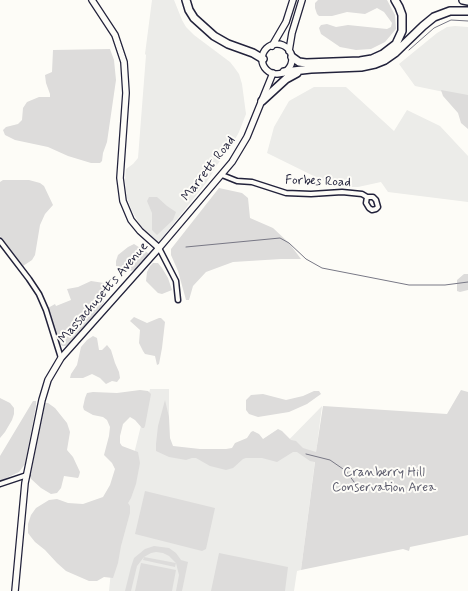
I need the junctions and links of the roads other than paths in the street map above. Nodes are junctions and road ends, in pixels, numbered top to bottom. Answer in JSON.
{"nodes":[{"id":1,"x":92,"y":0,"type":"edge"},
{"id":2,"x":186,"y":0,"type":"edge"},
{"id":3,"x":293,"y":0,"type":"edge"},
{"id":4,"x":302,"y":0,"type":"edge"},
{"id":5,"x":395,"y":0,"type":"edge"},
{"id":6,"x":463,"y":0,"type":"edge"},
{"id":7,"x":468,"y":1,"type":"edge"},
{"id":8,"x":468,"y":11,"type":"edge"},
{"id":9,"x":272,"y":46,"type":"junction"},
{"id":10,"x":290,"y":54,"type":"junction"},
{"id":11,"x":263,"y":59,"type":"junction"},
{"id":12,"x":308,"y":69,"type":"junction"},
{"id":13,"x":284,"y":72,"type":"junction"},
{"id":14,"x":273,"y":73,"type":"junction"},
{"id":15,"x":262,"y":101,"type":"junction"},
{"id":16,"x":222,"y":175,"type":"junction"},
{"id":17,"x":367,"y":197,"type":"dead end"},
{"id":18,"x":0,"y":241,"type":"edge"},
{"id":19,"x":159,"y":248,"type":"junction"},
{"id":20,"x":178,"y":300,"type":"dead end"},
{"id":21,"x":61,"y":358,"type":"junction"},
{"id":22,"x":27,"y":475,"type":"junction"},
{"id":23,"x":14,"y":480,"type":"junction"},
{"id":24,"x":25,"y":483,"type":"junction"},
{"id":25,"x":0,"y":484,"type":"edge"},
{"id":26,"x":15,"y":591,"type":"edge"}],
"edges":[{"from":1,"to":19,"type":"main road","name":"Massachusetts Avenue"},
{"from":2,"to":11,"type":"highway"},
{"from":3,"to":9,"type":"main road"},
{"from":4,"to":10,"type":"main road"},
{"from":5,"to":10,"type":"highway"},
{"from":6,"to":7,"type":"highway"},
{"from":8,"to":12,"type":"highway"},
{"from":9,"to":10,"type":"main road"},
{"from":9,"to":11,"type":"main road"},
{"from":10,"to":13,"type":"main road"},
{"from":11,"to":14,"type":"main road"},
{"from":12,"to":13,"type":"highway"},
{"from":12,"to":15,"type":"highway"},
{"from":13,"to":14,"type":"main road"},
{"from":14,"to":15,"type":"main road","name":"Marrett Road"},
{"from":15,"to":16,"type":"main road","name":"Marrett Road"},
{"from":16,"to":17,"type":"street","name":"Forbes Road"},
{"from":16,"to":19,"type":"main road","name":"Marrett Road"},
{"from":18,"to":21,"type":"street"},
{"from":19,"to":20,"type":"street"},
{"from":19,"to":21,"type":"main road","name":"Massachusetts Avenue"},
{"from":21,"to":22,"type":"main road","name":"Massachusetts Avenue"},
{"from":22,"to":23,"type":"street"},
{"from":22,"to":24,"type":"main road","name":"Massachusetts Avenue"},
{"from":23,"to":24,"type":"street"},
{"from":23,"to":25,"type":"street"},
{"from":24,"to":26,"type":"main road","name":"Massachusetts Avenue"}]}
